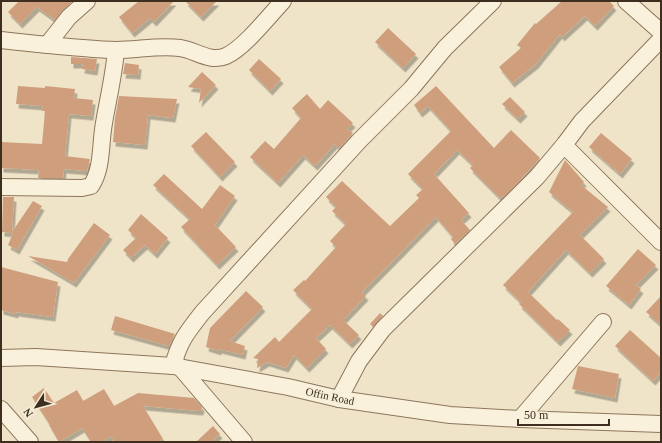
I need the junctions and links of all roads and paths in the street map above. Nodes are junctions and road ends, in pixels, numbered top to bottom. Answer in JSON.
{"nodes":[{"id":1,"x":87,"y":1,"type":"edge"},
{"id":2,"x":283,"y":1,"type":"edge"},
{"id":3,"x":493,"y":1,"type":"edge"},
{"id":4,"x":626,"y":1,"type":"edge"},
{"id":5,"x":661,"y":32,"type":"edge"},
{"id":6,"x":661,"y":39,"type":"edge"},
{"id":7,"x":1,"y":40,"type":"edge"},
{"id":8,"x":47,"y":45,"type":"junction"},
{"id":9,"x":116,"y":50,"type":"junction"},
{"id":10,"x":564,"y":145,"type":"junction"},
{"id":11,"x":1,"y":187,"type":"edge"},
{"id":12,"x":661,"y":242,"type":"edge"},
{"id":13,"x":603,"y":322,"type":"dead end"},
{"id":14,"x":1,"y":358,"type":"edge"},
{"id":15,"x":176,"y":366,"type":"junction"},
{"id":16,"x":339,"y":400,"type":"junction"},
{"id":17,"x":1,"y":409,"type":"edge"},
{"id":18,"x":520,"y":419,"type":"junction"},
{"id":19,"x":661,"y":424,"type":"edge"},
{"id":20,"x":30,"y":442,"type":"edge"},
{"id":21,"x":244,"y":442,"type":"edge"}],
"edges":[{"from":1,"to":8,"type":"street"},
{"from":2,"to":9,"type":"street"},
{"from":3,"to":15,"type":"street"},
{"from":4,"to":5,"type":"street"},
{"from":6,"to":10,"type":"street"},
{"from":7,"to":8,"type":"street"},
{"from":8,"to":9,"type":"street"},
{"from":9,"to":11,"type":"street"},
{"from":10,"to":12,"type":"street"},
{"from":10,"to":16,"type":"street"},
{"from":13,"to":18,"type":"street"},
{"from":14,"to":15,"type":"street","name":"Offin Road"},
{"from":15,"to":16,"type":"street","name":"Offin Road"},
{"from":15,"to":21,"type":"street"},
{"from":16,"to":18,"type":"street","name":"Offin Road"},
{"from":17,"to":20,"type":"street"},
{"from":18,"to":19,"type":"street","name":"Offin Road"}]}
